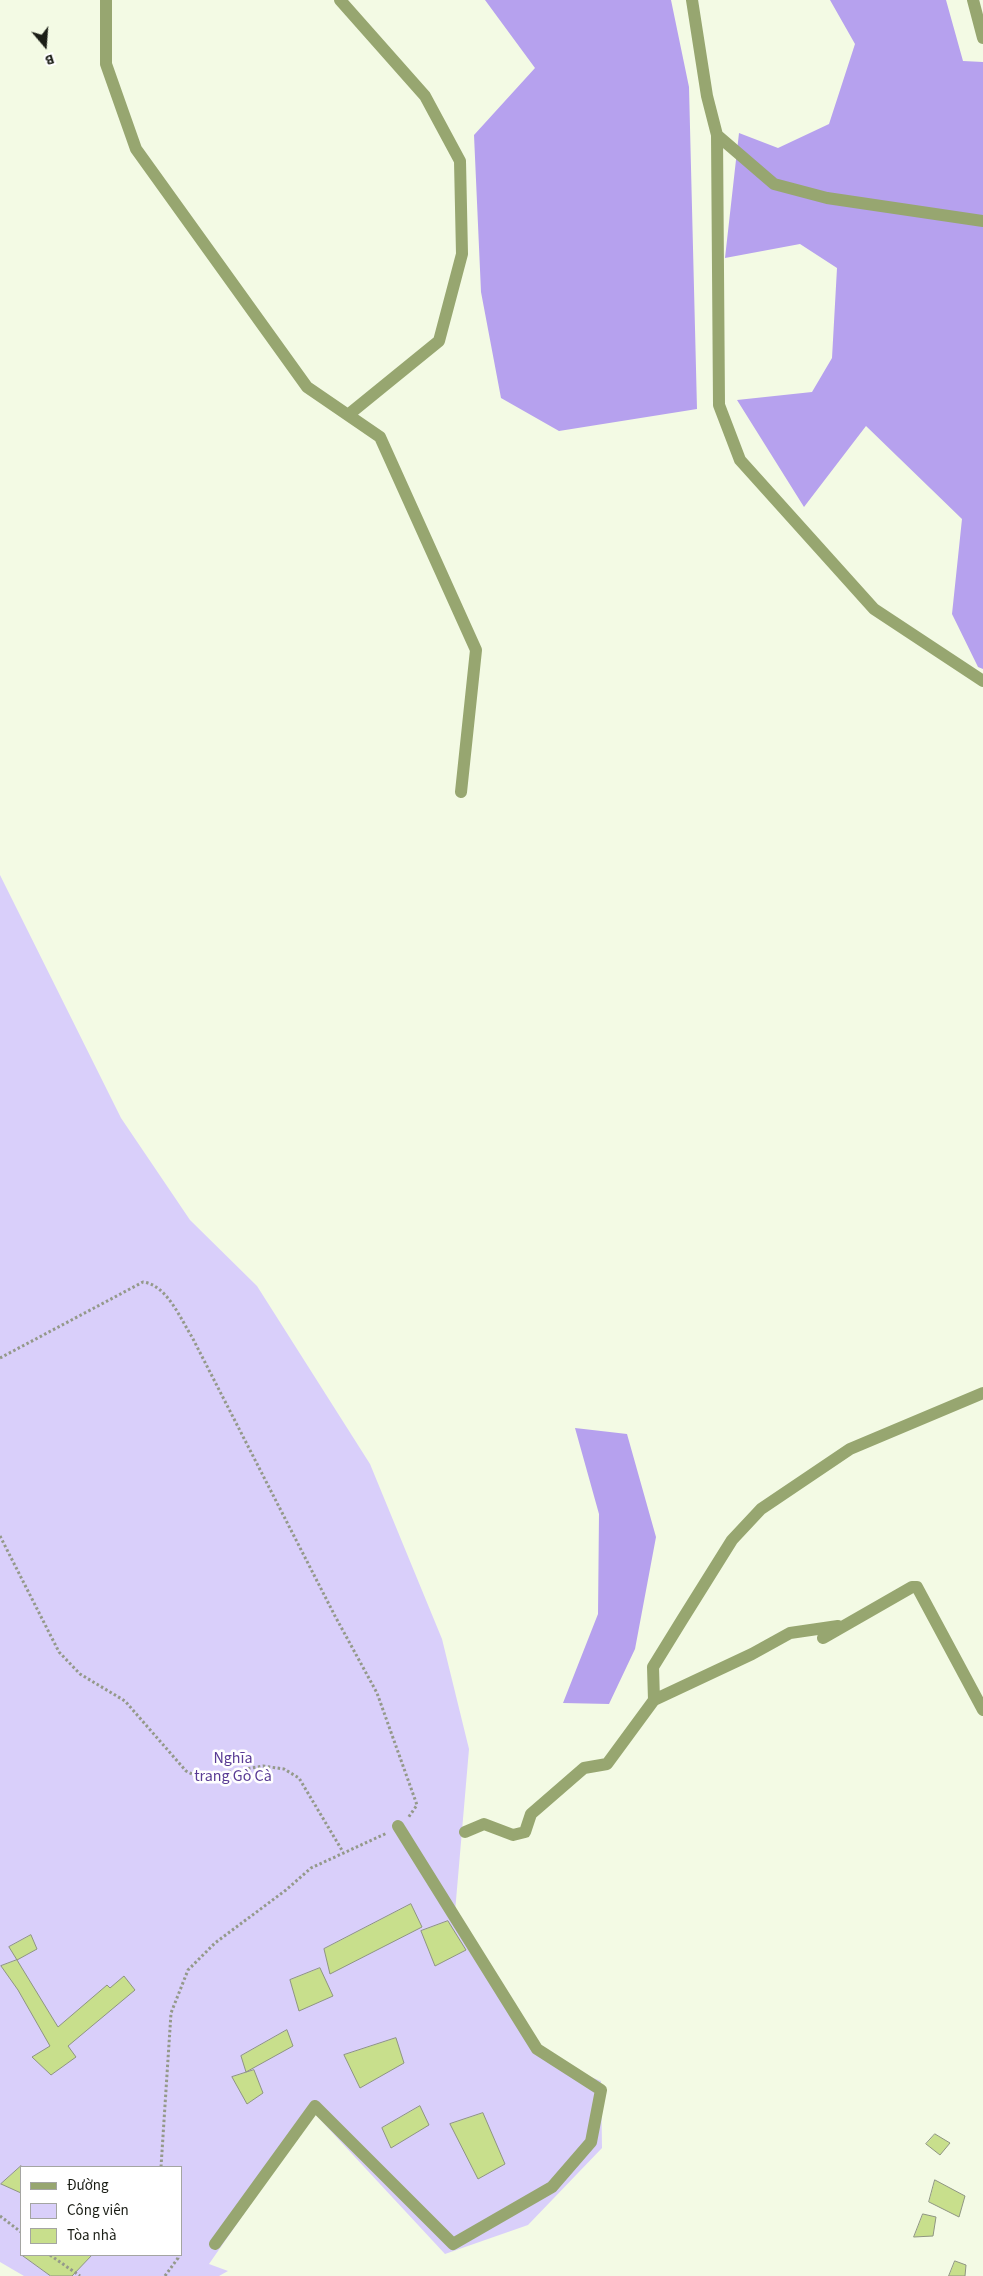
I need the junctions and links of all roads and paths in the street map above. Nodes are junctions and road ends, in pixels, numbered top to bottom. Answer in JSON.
{"nodes":[{"id":1,"x":106,"y":0,"type":"edge"},
{"id":2,"x":340,"y":0,"type":"edge"},
{"id":3,"x":692,"y":0,"type":"edge"},
{"id":4,"x":973,"y":0,"type":"edge"},
{"id":5,"x":983,"y":38,"type":"edge"},
{"id":6,"x":717,"y":135,"type":"junction"},
{"id":7,"x":983,"y":221,"type":"edge"},
{"id":8,"x":348,"y":415,"type":"junction"},
{"id":9,"x":983,"y":681,"type":"edge"},
{"id":10,"x":461,"y":792,"type":"dead end"},
{"id":11,"x":0,"y":1358,"type":"edge"},
{"id":12,"x":983,"y":1394,"type":"edge"},
{"id":13,"x":0,"y":1536,"type":"edge"},
{"id":14,"x":846,"y":1625,"type":"junction"},
{"id":15,"x":823,"y":1638,"type":"dead end"},
{"id":16,"x":654,"y":1700,"type":"junction"},
{"id":17,"x":983,"y":1710,"type":"edge"},
{"id":18,"x":398,"y":1826,"type":"junction"},
{"id":19,"x":465,"y":1832,"type":"dead end"},
{"id":20,"x":343,"y":1852,"type":"junction"},
{"id":21,"x":161,"y":2166,"type":"edge"},
{"id":22,"x":0,"y":2216,"type":"edge"},
{"id":23,"x":20,"y":2231,"type":"edge"},
{"id":24,"x":215,"y":2244,"type":"dead end"},
{"id":25,"x":51,"y":2256,"type":"edge"},
{"id":26,"x":178,"y":2256,"type":"edge"},
{"id":27,"x":80,"y":2276,"type":"edge"},
{"id":28,"x":165,"y":2276,"type":"edge"}],
"edges":[{"from":1,"to":8,"type":"street"},
{"from":2,"to":8,"type":"street"},
{"from":3,"to":6,"type":"street"},
{"from":4,"to":5,"type":"street"},
{"from":6,"to":7,"type":"street"},
{"from":6,"to":9,"type":"street"},
{"from":8,"to":10,"type":"street"},
{"from":11,"to":18,"type":"path"},
{"from":12,"to":16,"type":"street"},
{"from":13,"to":20,"type":"path"},
{"from":14,"to":15,"type":"street"},
{"from":14,"to":16,"type":"street"},
{"from":14,"to":17,"type":"street"},
{"from":16,"to":19,"type":"street"},
{"from":18,"to":20,"type":"path"},
{"from":18,"to":24,"type":"street"},
{"from":20,"to":21,"type":"path"},
{"from":22,"to":23,"type":"path"},
{"from":25,"to":27,"type":"path"},
{"from":26,"to":28,"type":"path"}]}
